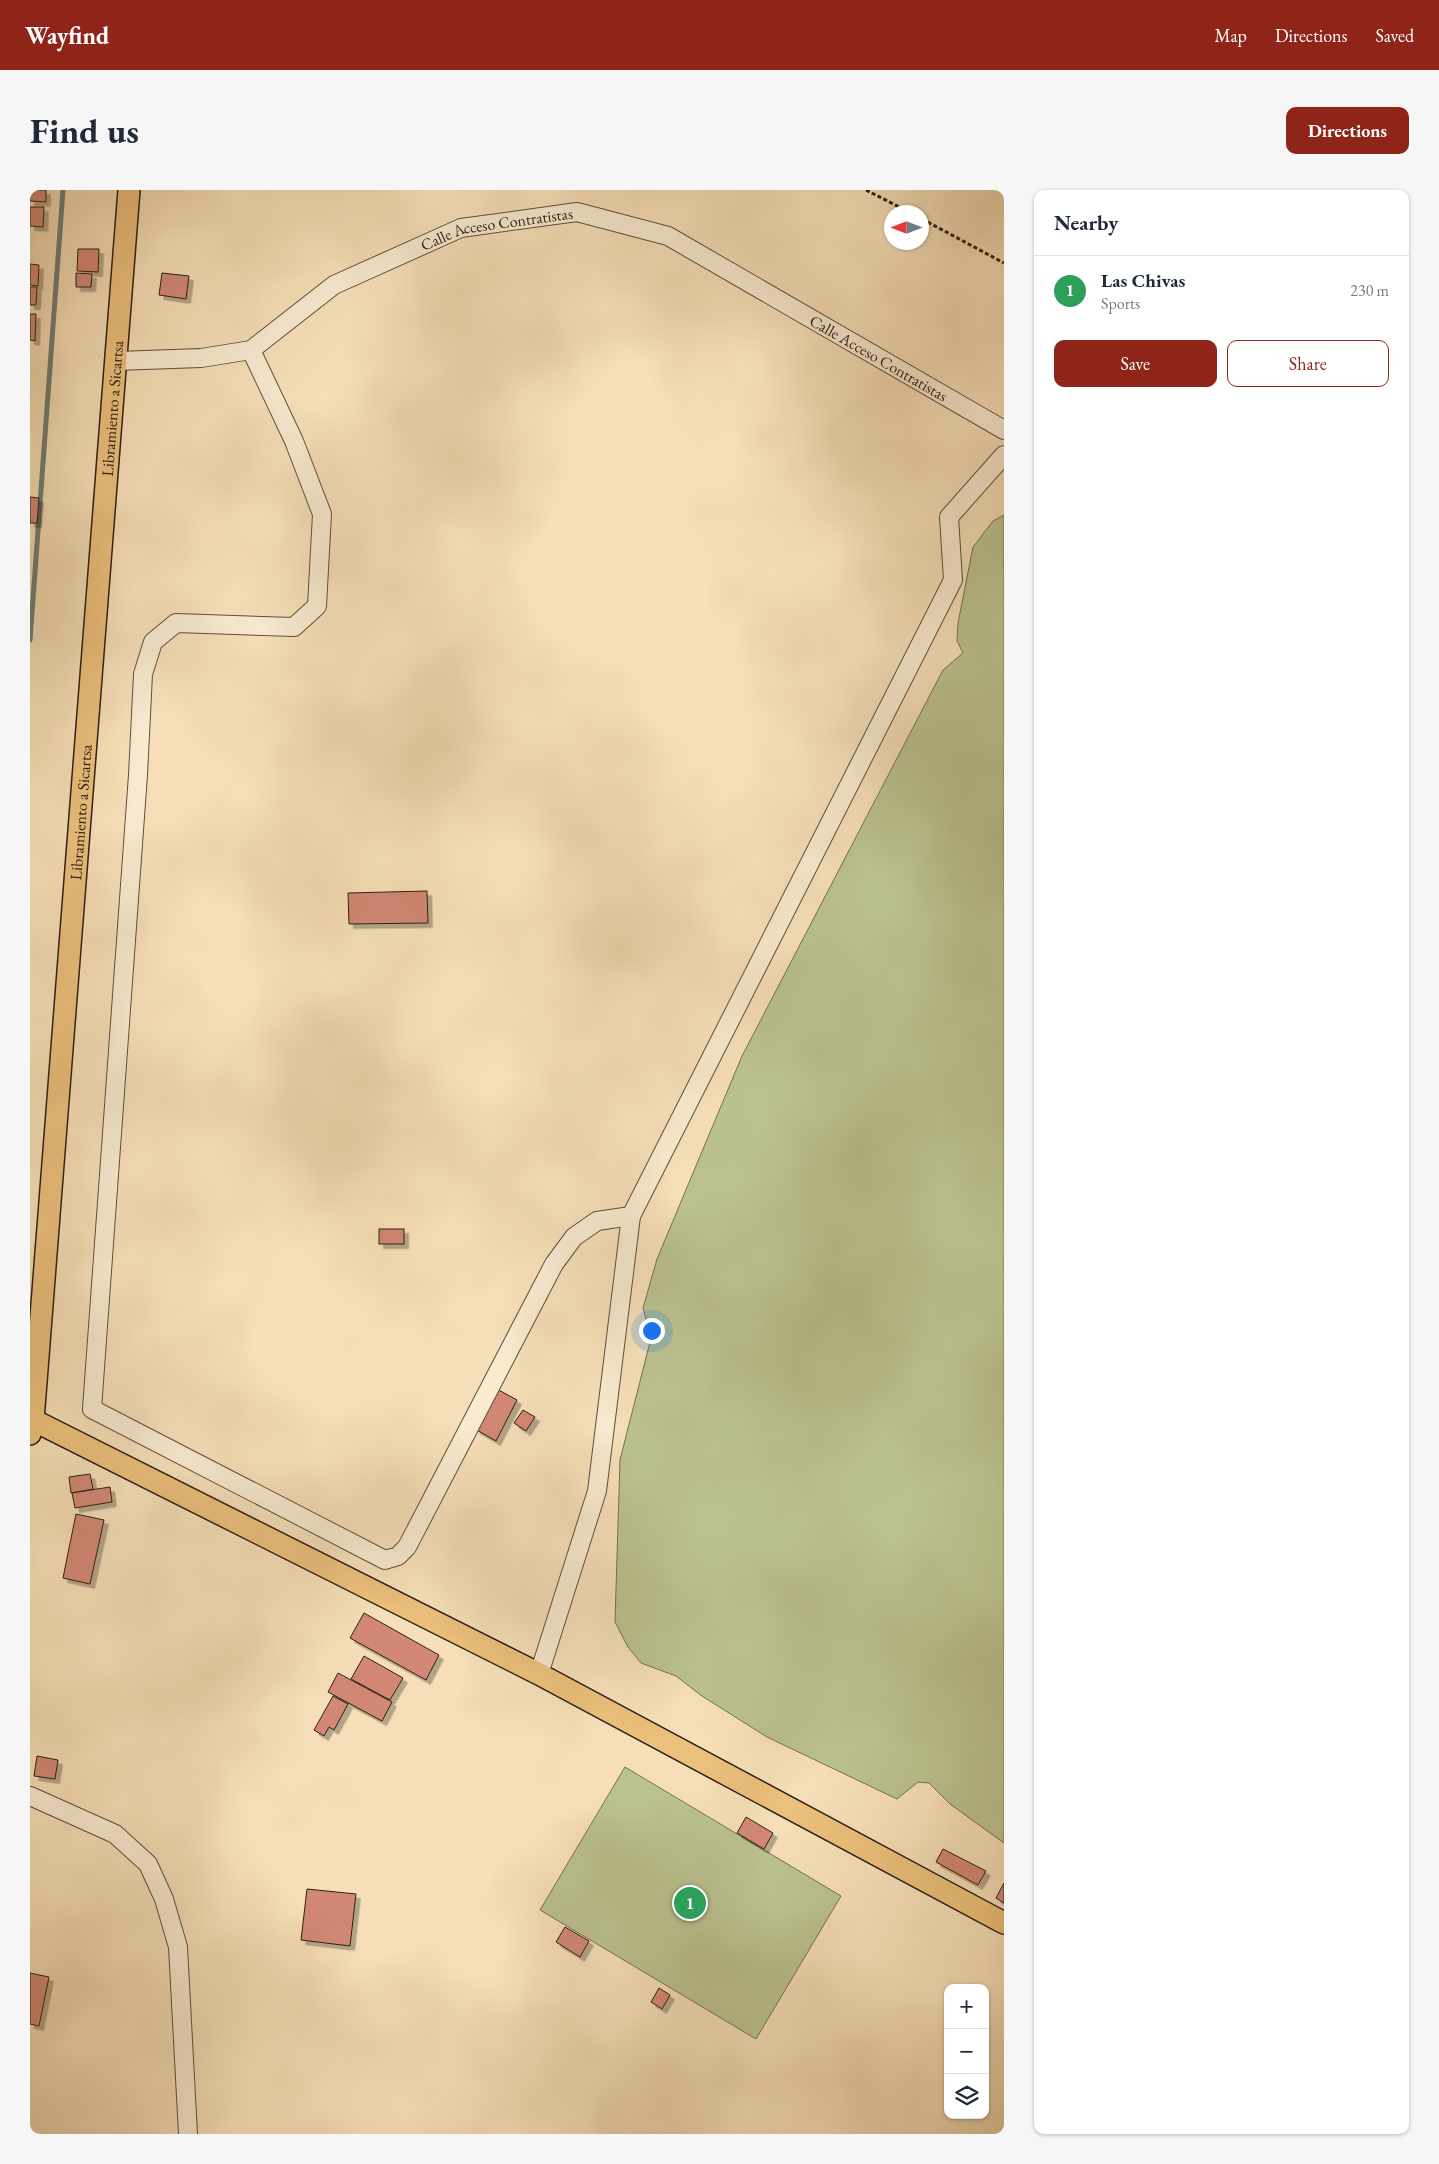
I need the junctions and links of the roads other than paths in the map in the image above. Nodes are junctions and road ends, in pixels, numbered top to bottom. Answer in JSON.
{"nodes":[{"id":1,"x":129,"y":190,"type":"edge"},
{"id":2,"x":251,"y":350,"type":"junction"},
{"id":3,"x":116,"y":361,"type":"junction"},
{"id":4,"x":1004,"y":430,"type":"edge"},
{"id":5,"x":1004,"y":455,"type":"edge"},
{"id":6,"x":631,"y":1216,"type":"junction"},
{"id":7,"x":31,"y":1427,"type":"edge"},
{"id":8,"x":539,"y":1674,"type":"junction"},
{"id":9,"x":30,"y":1796,"type":"edge"},
{"id":10,"x":1004,"y":1923,"type":"edge"},
{"id":11,"x":188,"y":2134,"type":"edge"}],
"edges":[{"from":1,"to":3,"type":"main road","name":"Libramiento a Sicartsa"},
{"from":2,"to":3,"type":"street","name":"Calle Acceso Contratistas"},
{"from":2,"to":4,"type":"street","name":"Calle Acceso Contratistas"},
{"from":2,"to":6,"type":"street"},
{"from":3,"to":7,"type":"main road","name":"Libramiento a Sicartsa"},
{"from":5,"to":6,"type":"street"},
{"from":6,"to":8,"type":"street"},
{"from":7,"to":8,"type":"main road"},
{"from":8,"to":10,"type":"main road"},
{"from":9,"to":11,"type":"street"}]}
